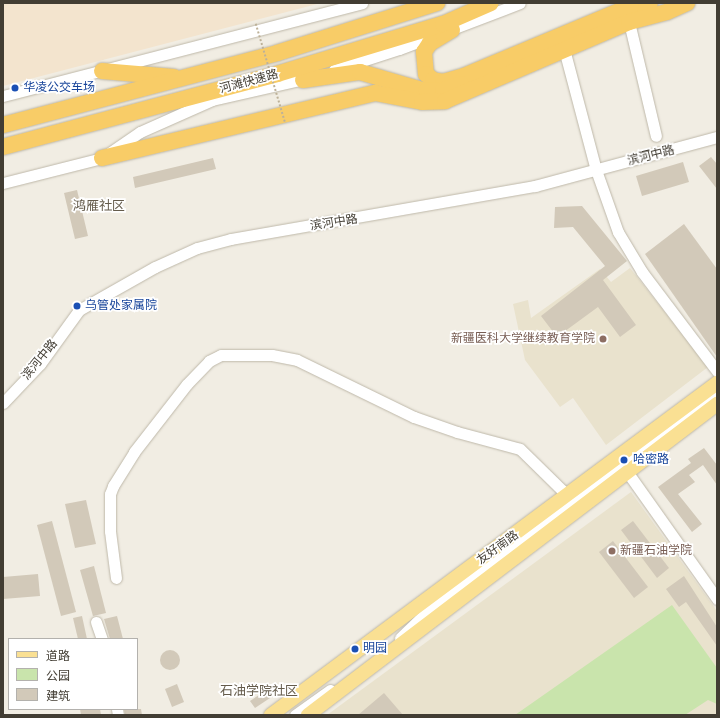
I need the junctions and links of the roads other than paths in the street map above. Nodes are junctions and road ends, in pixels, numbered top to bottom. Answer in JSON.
{"nodes":[{"id":1,"x":362,"y":3,"type":"edge"},
{"id":2,"x":420,"y":3,"type":"edge"},
{"id":3,"x":437,"y":3,"type":"edge"},
{"id":4,"x":491,"y":3,"type":"edge"},
{"id":5,"x":520,"y":3,"type":"edge"},
{"id":6,"x":637,"y":3,"type":"edge"},
{"id":7,"x":650,"y":3,"type":"edge"},
{"id":8,"x":687,"y":3,"type":"edge"},
{"id":9,"x":629,"y":22,"type":"junction"},
{"id":10,"x":452,"y":30,"type":"junction"},
{"id":11,"x":324,"y":38,"type":"junction"},
{"id":12,"x":564,"y":49,"type":"junction"},
{"id":13,"x":102,"y":71,"type":"junction"},
{"id":14,"x":183,"y":78,"type":"junction"},
{"id":15,"x":467,"y":79,"type":"junction"},
{"id":16,"x":303,"y":80,"type":"junction"},
{"id":17,"x":3,"y":96,"type":"edge"},
{"id":18,"x":212,"y":100,"type":"junction"},
{"id":19,"x":138,"y":111,"type":"junction"},
{"id":20,"x":3,"y":125,"type":"edge"},
{"id":21,"x":656,"y":136,"type":"dead end"},
{"id":22,"x":717,"y":137,"type":"edge"},
{"id":23,"x":3,"y":147,"type":"edge"},
{"id":24,"x":102,"y":158,"type":"junction"},
{"id":25,"x":596,"y":170,"type":"junction"},
{"id":26,"x":3,"y":183,"type":"edge"},
{"id":27,"x":717,"y":371,"type":"edge"},
{"id":28,"x":717,"y":383,"type":"edge"},
{"id":29,"x":717,"y":395,"type":"edge"},
{"id":30,"x":3,"y":403,"type":"edge"},
{"id":31,"x":717,"y":404,"type":"edge"},
{"id":32,"x":623,"y":466,"type":"junction"},
{"id":33,"x":568,"y":496,"type":"junction"},
{"id":34,"x":116,"y":578,"type":"dead end"},
{"id":35,"x":717,"y":599,"type":"edge"},
{"id":36,"x":96,"y":622,"type":"dead end"},
{"id":37,"x":102,"y":638,"type":"edge"},
{"id":38,"x":276,"y":714,"type":"edge"},
{"id":39,"x":295,"y":715,"type":"edge"},
{"id":40,"x":308,"y":715,"type":"edge"}],
"edges":[{"from":1,"to":13,"type":"street"},
{"from":2,"to":11,"type":"highway"},
{"from":3,"to":11,"type":"highway","name":"河滩快速路"},
{"from":4,"to":19,"type":"highway","name":"河滩快速路"},
{"from":5,"to":10,"type":"street"},
{"from":6,"to":15,"type":"highway"},
{"from":7,"to":15,"type":"highway"},
{"from":8,"to":9,"type":"highway"},
{"from":9,"to":12,"type":"highway"},
{"from":9,"to":21,"type":"street"},
{"from":10,"to":15,"type":"highway"},
{"from":10,"to":16,"type":"street"},
{"from":11,"to":14,"type":"highway","name":"河滩快速路"},
{"from":12,"to":24,"type":"highway"},
{"from":12,"to":25,"type":"street"},
{"from":13,"to":14,"type":"highway"},
{"from":13,"to":17,"type":"street"},
{"from":14,"to":20,"type":"highway","name":"河滩快速路"},
{"from":15,"to":16,"type":"highway"},
{"from":16,"to":18,"type":"street"},
{"from":18,"to":19,"type":"highway"},
{"from":18,"to":24,"type":"street"},
{"from":19,"to":23,"type":"highway","name":"河滩快速路"},
{"from":22,"to":25,"type":"street","name":"滨河中路"},
{"from":24,"to":26,"type":"street"},
{"from":25,"to":27,"type":"street"},
{"from":25,"to":30,"type":"street","name":"滨河中路"},
{"from":28,"to":32,"type":"main road","name":"友好南路"},
{"from":29,"to":32,"type":"street"},
{"from":31,"to":32,"type":"main road","name":"友好南路"},
{"from":32,"to":33,"type":"main road","name":"友好南路"},
{"from":32,"to":35,"type":"street"},
{"from":32,"to":39,"type":"street"},
{"from":32,"to":40,"type":"main road","name":"友好南路"},
{"from":33,"to":34,"type":"street"},
{"from":33,"to":38,"type":"main road","name":"友好南路"},
{"from":36,"to":37,"type":"street"}]}
